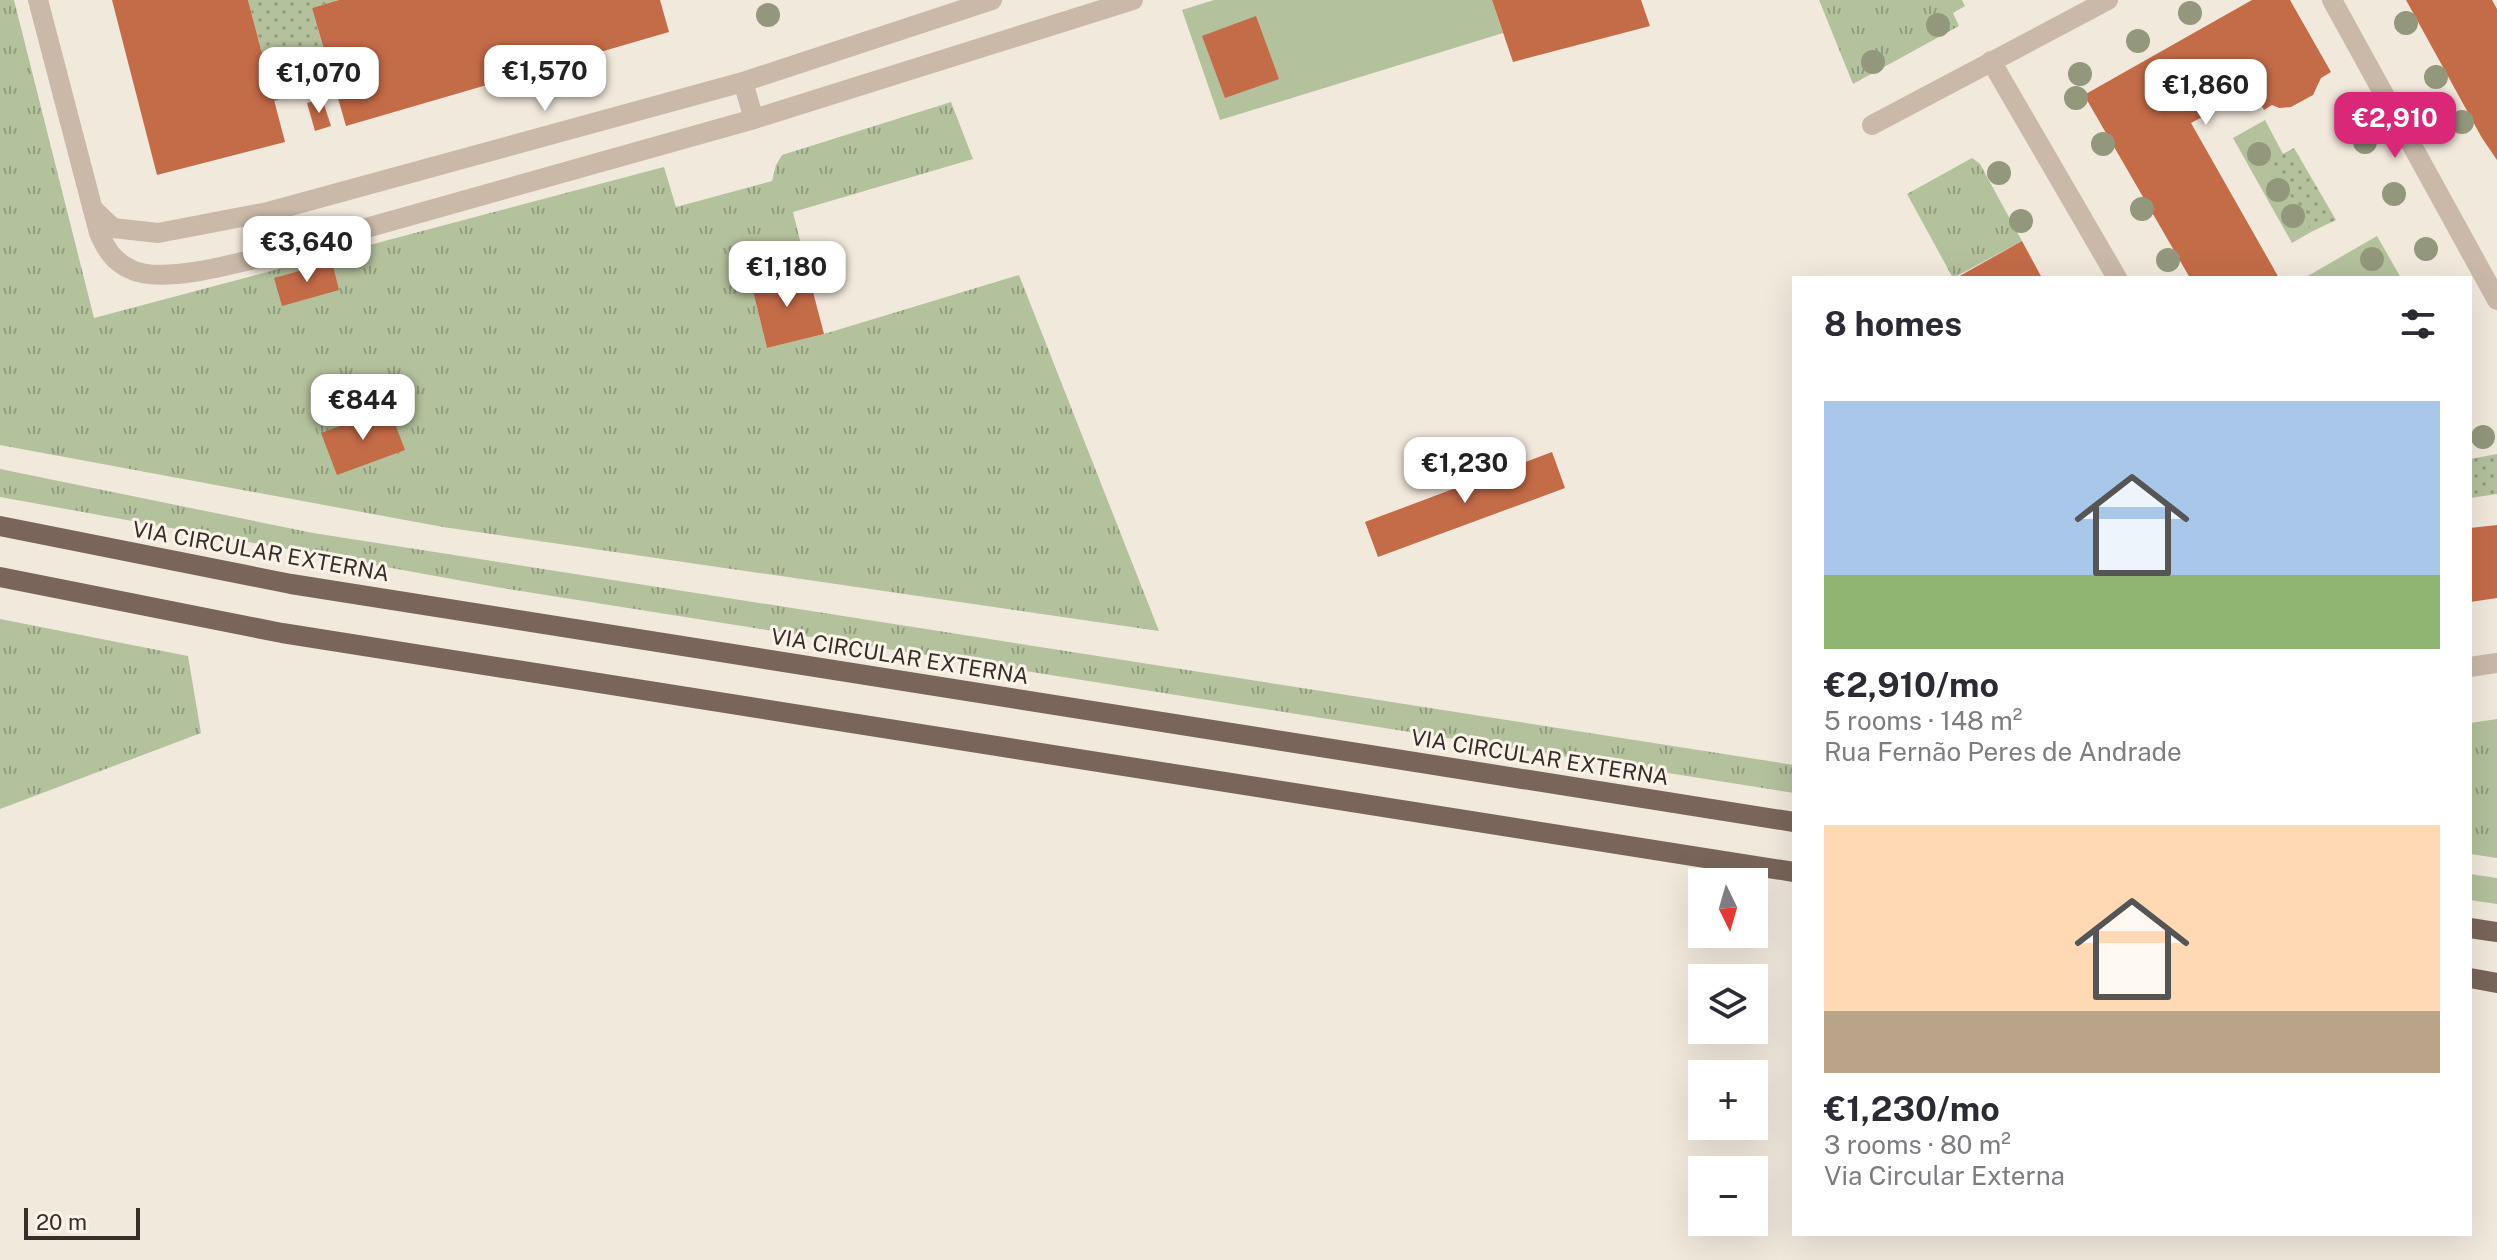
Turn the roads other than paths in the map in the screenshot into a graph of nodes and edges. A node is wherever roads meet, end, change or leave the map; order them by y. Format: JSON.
{"nodes":[{"id":1,"x":38,"y":0,"type":"edge"},
{"id":2,"x":992,"y":0,"type":"edge"},
{"id":3,"x":1133,"y":0,"type":"edge"},
{"id":4,"x":2108,"y":0,"type":"edge"},
{"id":5,"x":2332,"y":0,"type":"edge"},
{"id":6,"x":1991,"y":61,"type":"junction"},
{"id":7,"x":743,"y":82,"type":"junction"},
{"id":8,"x":754,"y":119,"type":"junction"},
{"id":9,"x":1872,"y":125,"type":"dead end"},
{"id":10,"x":90,"y":205,"type":"junction"},
{"id":11,"x":2116,"y":276,"type":"edge"},
{"id":12,"x":2497,"y":300,"type":"edge"},
{"id":13,"x":0,"y":526,"type":"edge"},
{"id":14,"x":0,"y":577,"type":"edge"},
{"id":15,"x":2497,"y":663,"type":"edge"},
{"id":16,"x":2472,"y":667,"type":"edge"},
{"id":17,"x":1792,"y":822,"type":"edge"},
{"id":18,"x":1792,"y":872,"type":"edge"},
{"id":19,"x":2472,"y":928,"type":"edge"},
{"id":20,"x":2497,"y":932,"type":"edge"},
{"id":21,"x":2472,"y":978,"type":"edge"},
{"id":22,"x":2497,"y":983,"type":"edge"}],
"edges":[{"from":1,"to":10,"type":"street"},
{"from":2,"to":7,"type":"street"},
{"from":3,"to":8,"type":"street"},
{"from":4,"to":6,"type":"street"},
{"from":5,"to":12,"type":"street"},
{"from":6,"to":9,"type":"street"},
{"from":6,"to":11,"type":"street"},
{"from":7,"to":8,"type":"street"},
{"from":7,"to":10,"type":"street"},
{"from":8,"to":10,"type":"street"},
{"from":13,"to":17,"type":"main road","name":"VIA CIRCULAR EXTERNA"},
{"from":14,"to":18,"type":"main road"},
{"from":15,"to":16,"type":"street"},
{"from":19,"to":20,"type":"main road"},
{"from":21,"to":22,"type":"main road"}]}
